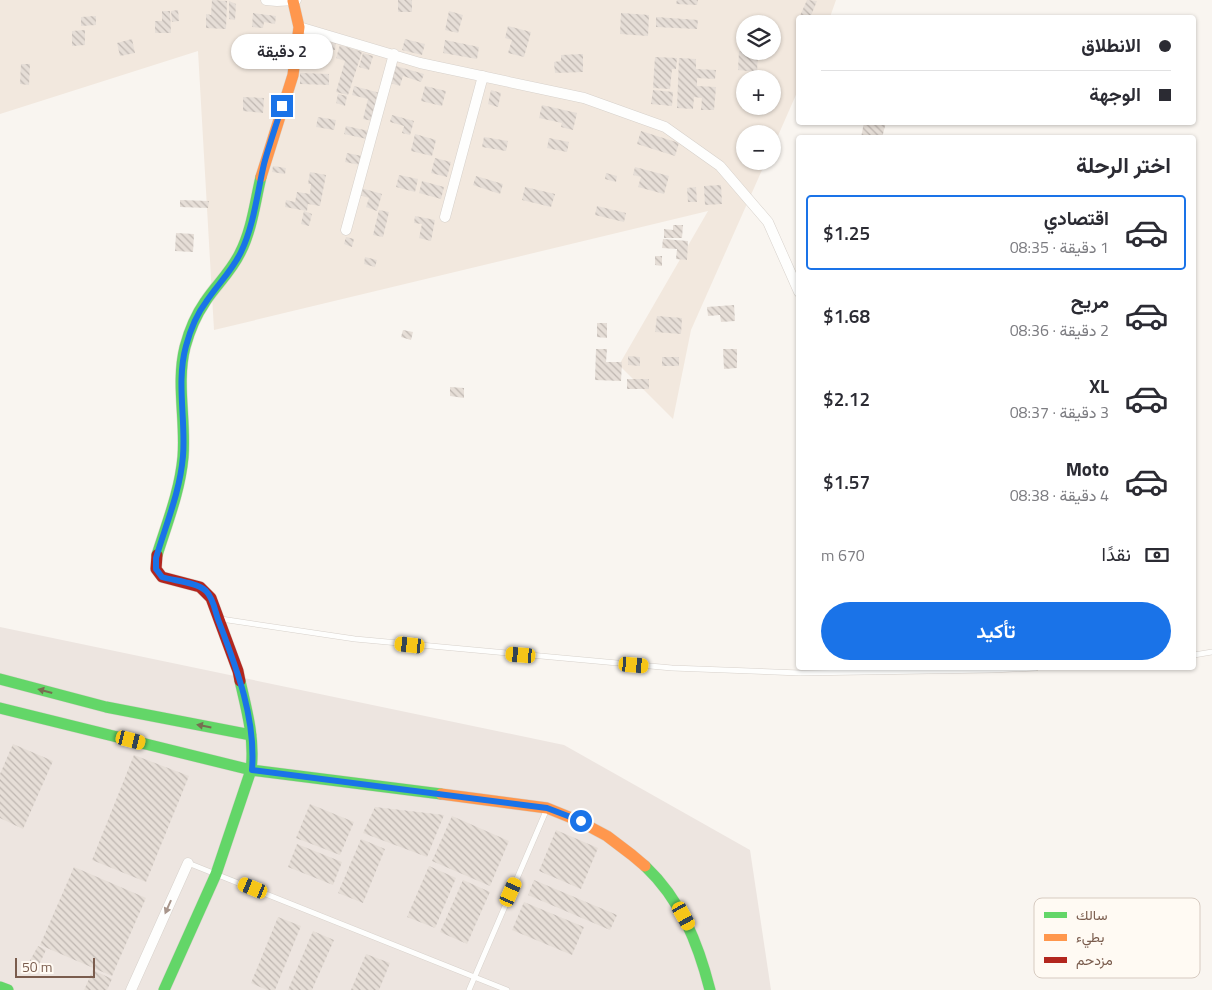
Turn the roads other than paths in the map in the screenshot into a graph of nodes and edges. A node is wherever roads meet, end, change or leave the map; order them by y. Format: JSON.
{"nodes":[{"id":1,"x":266,"y":0,"type":"edge"},
{"id":2,"x":294,"y":0,"type":"edge"},
{"id":3,"x":299,"y":27,"type":"junction"},
{"id":4,"x":394,"y":54,"type":"junction"},
{"id":5,"x":483,"y":76,"type":"junction"},
{"id":6,"x":445,"y":218,"type":"dead end"},
{"id":7,"x":346,"y":230,"type":"dead end"},
{"id":8,"x":796,"y":285,"type":"edge"},
{"id":9,"x":218,"y":619,"type":"junction"},
{"id":10,"x":1212,"y":652,"type":"edge"},
{"id":11,"x":1196,"y":655,"type":"edge"},
{"id":12,"x":972,"y":670,"type":"edge"},
{"id":13,"x":0,"y":679,"type":"edge"},
{"id":14,"x":0,"y":708,"type":"edge"},
{"id":15,"x":252,"y":736,"type":"junction"},
{"id":16,"x":252,"y":770,"type":"junction"},
{"id":17,"x":547,"y":808,"type":"junction"},
{"id":18,"x":188,"y":863,"type":"joint"},
{"id":19,"x":216,"y":874,"type":"junction"},
{"id":20,"x":474,"y":977,"type":"junction"},
{"id":21,"x":0,"y":987,"type":"edge"},
{"id":22,"x":8,"y":990,"type":"edge"},
{"id":23,"x":131,"y":990,"type":"edge"},
{"id":24,"x":164,"y":990,"type":"edge"},
{"id":25,"x":469,"y":990,"type":"edge"},
{"id":26,"x":507,"y":990,"type":"edge"},
{"id":27,"x":710,"y":990,"type":"edge"}],
"edges":[{"from":1,"to":2,"type":"street"},
{"from":2,"to":3,"type":"street"},
{"from":3,"to":4,"type":"street"},
{"from":3,"to":9,"type":"street"},
{"from":4,"to":5,"type":"street"},
{"from":4,"to":7,"type":"street"},
{"from":5,"to":6,"type":"street"},
{"from":5,"to":8,"type":"street"},
{"from":9,"to":12,"type":"lane"},
{"from":9,"to":15,"type":"street"},
{"from":10,"to":11,"type":"lane"},
{"from":15,"to":13,"type":"street","one_way":true},
{"from":14,"to":16,"type":"street"},
{"from":15,"to":16,"type":"street"},
{"from":16,"to":17,"type":"street"},
{"from":16,"to":19,"type":"street"},
{"from":17,"to":20,"type":"lane"},
{"from":17,"to":27,"type":"street"},
{"from":18,"to":19,"type":"lane"},
{"from":18,"to":23,"type":"street","one_way":true},
{"from":19,"to":20,"type":"lane"},
{"from":19,"to":24,"type":"street"},
{"from":20,"to":25,"type":"lane"},
{"from":20,"to":26,"type":"lane"},
{"from":21,"to":22,"type":"street"}]}
